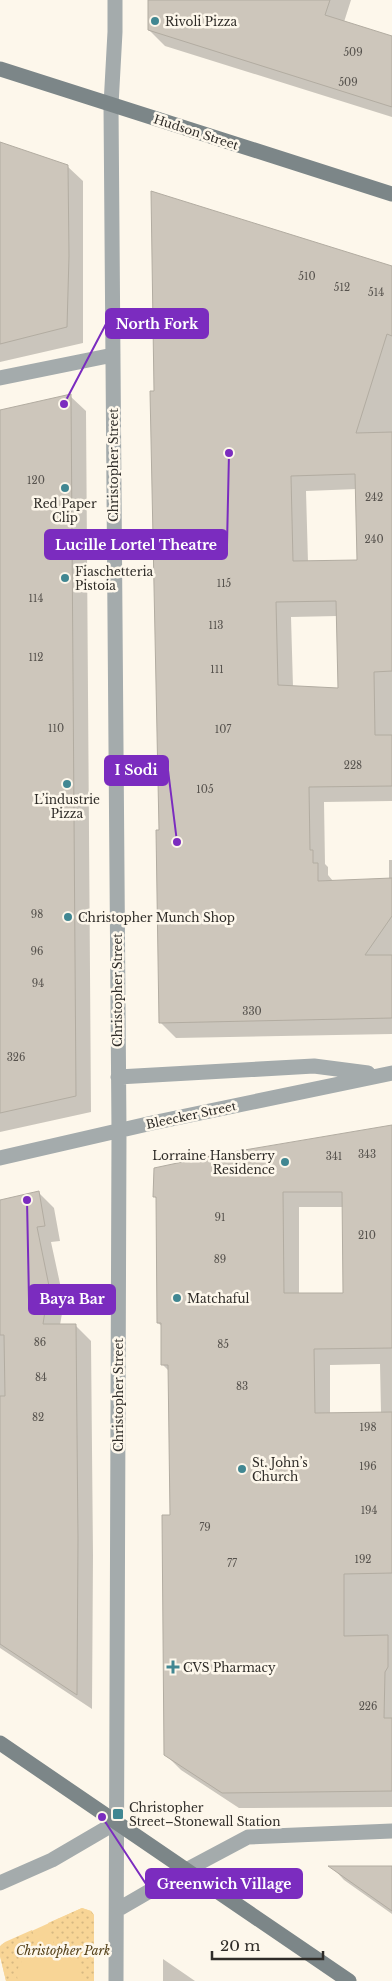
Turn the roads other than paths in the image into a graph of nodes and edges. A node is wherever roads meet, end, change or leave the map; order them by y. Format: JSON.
{"nodes":[{"id":1,"x":115,"y":0,"type":"edge"},
{"id":2,"x":0,"y":69,"type":"edge"},
{"id":3,"x":111,"y":104,"type":"junction"},
{"id":4,"x":392,"y":194,"type":"edge"},
{"id":5,"x":113,"y":355,"type":"junction"},
{"id":6,"x":0,"y":378,"type":"edge"},
{"id":7,"x":387,"y":1074,"type":"edge"},
{"id":8,"x":118,"y":1077,"type":"junction"},
{"id":9,"x":118,"y":1131,"type":"junction"},
{"id":10,"x":0,"y":1158,"type":"edge"},
{"id":11,"x":0,"y":1743,"type":"edge"},
{"id":12,"x":117,"y":1822,"type":"junction"},
{"id":13,"x":392,"y":1831,"type":"edge"},
{"id":14,"x":186,"y":1870,"type":"junction"},
{"id":15,"x":0,"y":1883,"type":"edge"},
{"id":16,"x":117,"y":1910,"type":"junction"},
{"id":17,"x":116,"y":1981,"type":"edge"},
{"id":18,"x":349,"y":1981,"type":"edge"}],
"edges":[{"from":1,"to":3,"type":"street","name":"Christopher Street"},
{"from":2,"to":3,"type":"main road","name":"Hudson Street"},
{"from":3,"to":4,"type":"main road","name":"Hudson Street"},
{"from":3,"to":5,"type":"street","name":"Christopher Street"},
{"from":5,"to":6,"type":"street"},
{"from":5,"to":8,"type":"street","name":"Christopher Street"},
{"from":7,"to":8,"type":"street","name":"Bleecker Street"},
{"from":7,"to":9,"type":"street","name":"Bleecker Street"},
{"from":8,"to":9,"type":"street","name":"Christopher Street"},
{"from":9,"to":10,"type":"street","name":"Bleecker Street"},
{"from":9,"to":12,"type":"street","name":"Christopher Street"},
{"from":11,"to":12,"type":"main road"},
{"from":12,"to":14,"type":"main road"},
{"from":12,"to":15,"type":"street"},
{"from":12,"to":16,"type":"street","name":"Christopher Street"},
{"from":13,"to":14,"type":"street"},
{"from":14,"to":16,"type":"street"},
{"from":14,"to":18,"type":"main road"},
{"from":16,"to":17,"type":"street","name":"Christopher Street"}]}
